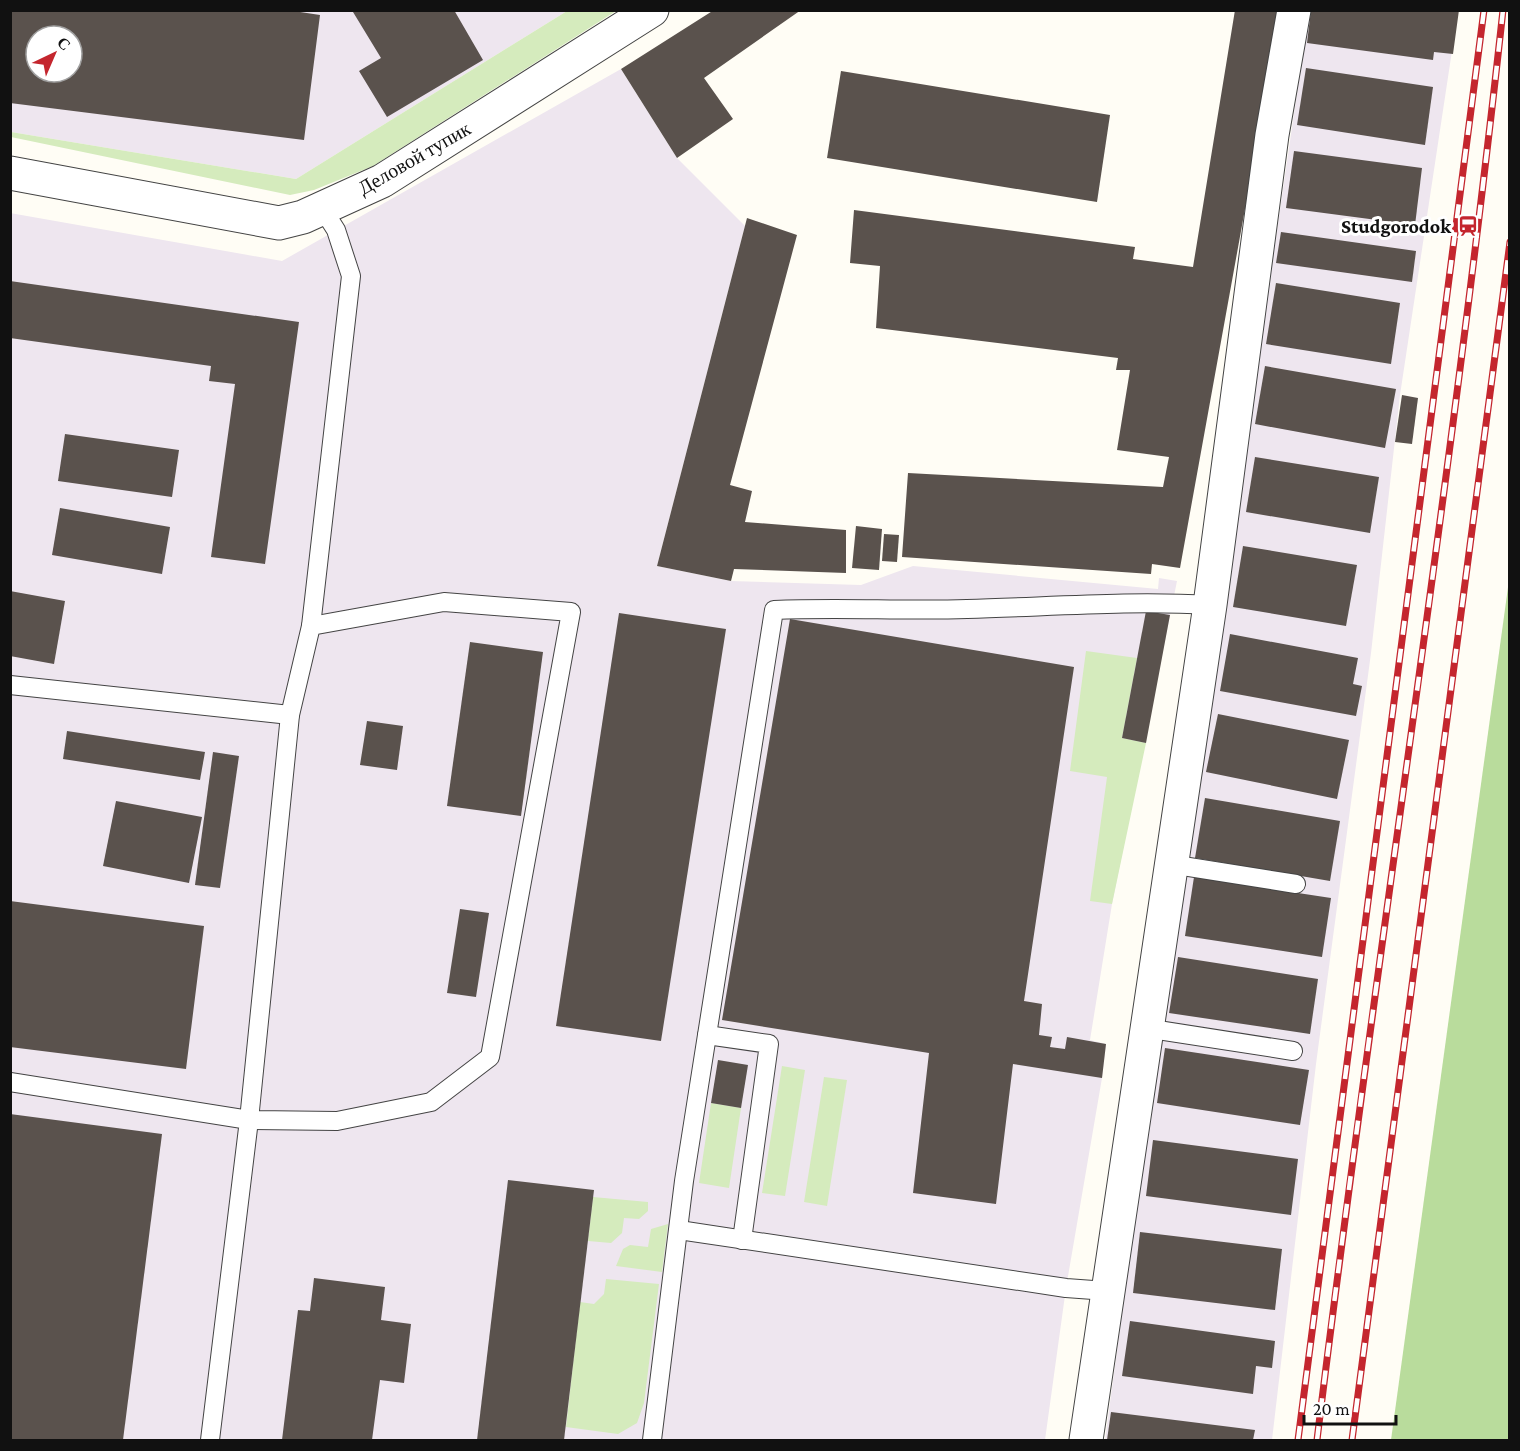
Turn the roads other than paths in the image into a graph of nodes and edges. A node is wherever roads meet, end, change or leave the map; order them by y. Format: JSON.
{"nodes":[{"id":1,"x":652,"y":10,"type":"edge"},
{"id":2,"x":1294,"y":10,"type":"edge"},
{"id":3,"x":10,"y":173,"type":"edge"},
{"id":4,"x":322,"y":208,"type":"junction"},
{"id":5,"x":1210,"y":605,"type":"junction"},
{"id":6,"x":311,"y":626,"type":"junction"},
{"id":7,"x":10,"y":685,"type":"edge"},
{"id":8,"x":290,"y":715,"type":"junction"},
{"id":9,"x":1170,"y":864,"type":"junction"},
{"id":10,"x":1296,"y":884,"type":"dead end"},
{"id":11,"x":1145,"y":1028,"type":"junction"},
{"id":12,"x":707,"y":1035,"type":"junction"},
{"id":13,"x":1293,"y":1050,"type":"dead end"},
{"id":14,"x":10,"y":1082,"type":"edge"},
{"id":15,"x":249,"y":1120,"type":"junction"},
{"id":16,"x":679,"y":1230,"type":"junction"},
{"id":17,"x":742,"y":1240,"type":"junction"},
{"id":18,"x":1107,"y":1292,"type":"junction"},
{"id":19,"x":210,"y":1440,"type":"edge"},
{"id":20,"x":652,"y":1440,"type":"edge"},
{"id":21,"x":1086,"y":1440,"type":"edge"}],
"edges":[{"from":1,"to":4,"type":"street","name":"Деловой тупик"},
{"from":2,"to":5,"type":"street"},
{"from":3,"to":4,"type":"street","name":"Деловой тупик"},
{"from":4,"to":6,"type":"lane"},
{"from":5,"to":9,"type":"street"},
{"from":5,"to":12,"type":"lane"},
{"from":6,"to":8,"type":"lane"},
{"from":6,"to":15,"type":"lane"},
{"from":7,"to":8,"type":"lane"},
{"from":8,"to":15,"type":"lane"},
{"from":9,"to":10,"type":"lane"},
{"from":9,"to":11,"type":"street"},
{"from":11,"to":13,"type":"lane"},
{"from":11,"to":18,"type":"street"},
{"from":12,"to":16,"type":"lane"},
{"from":12,"to":17,"type":"lane"},
{"from":14,"to":15,"type":"lane"},
{"from":15,"to":19,"type":"lane"},
{"from":16,"to":17,"type":"lane"},
{"from":16,"to":20,"type":"lane"},
{"from":17,"to":18,"type":"lane"},
{"from":18,"to":21,"type":"street"}]}
